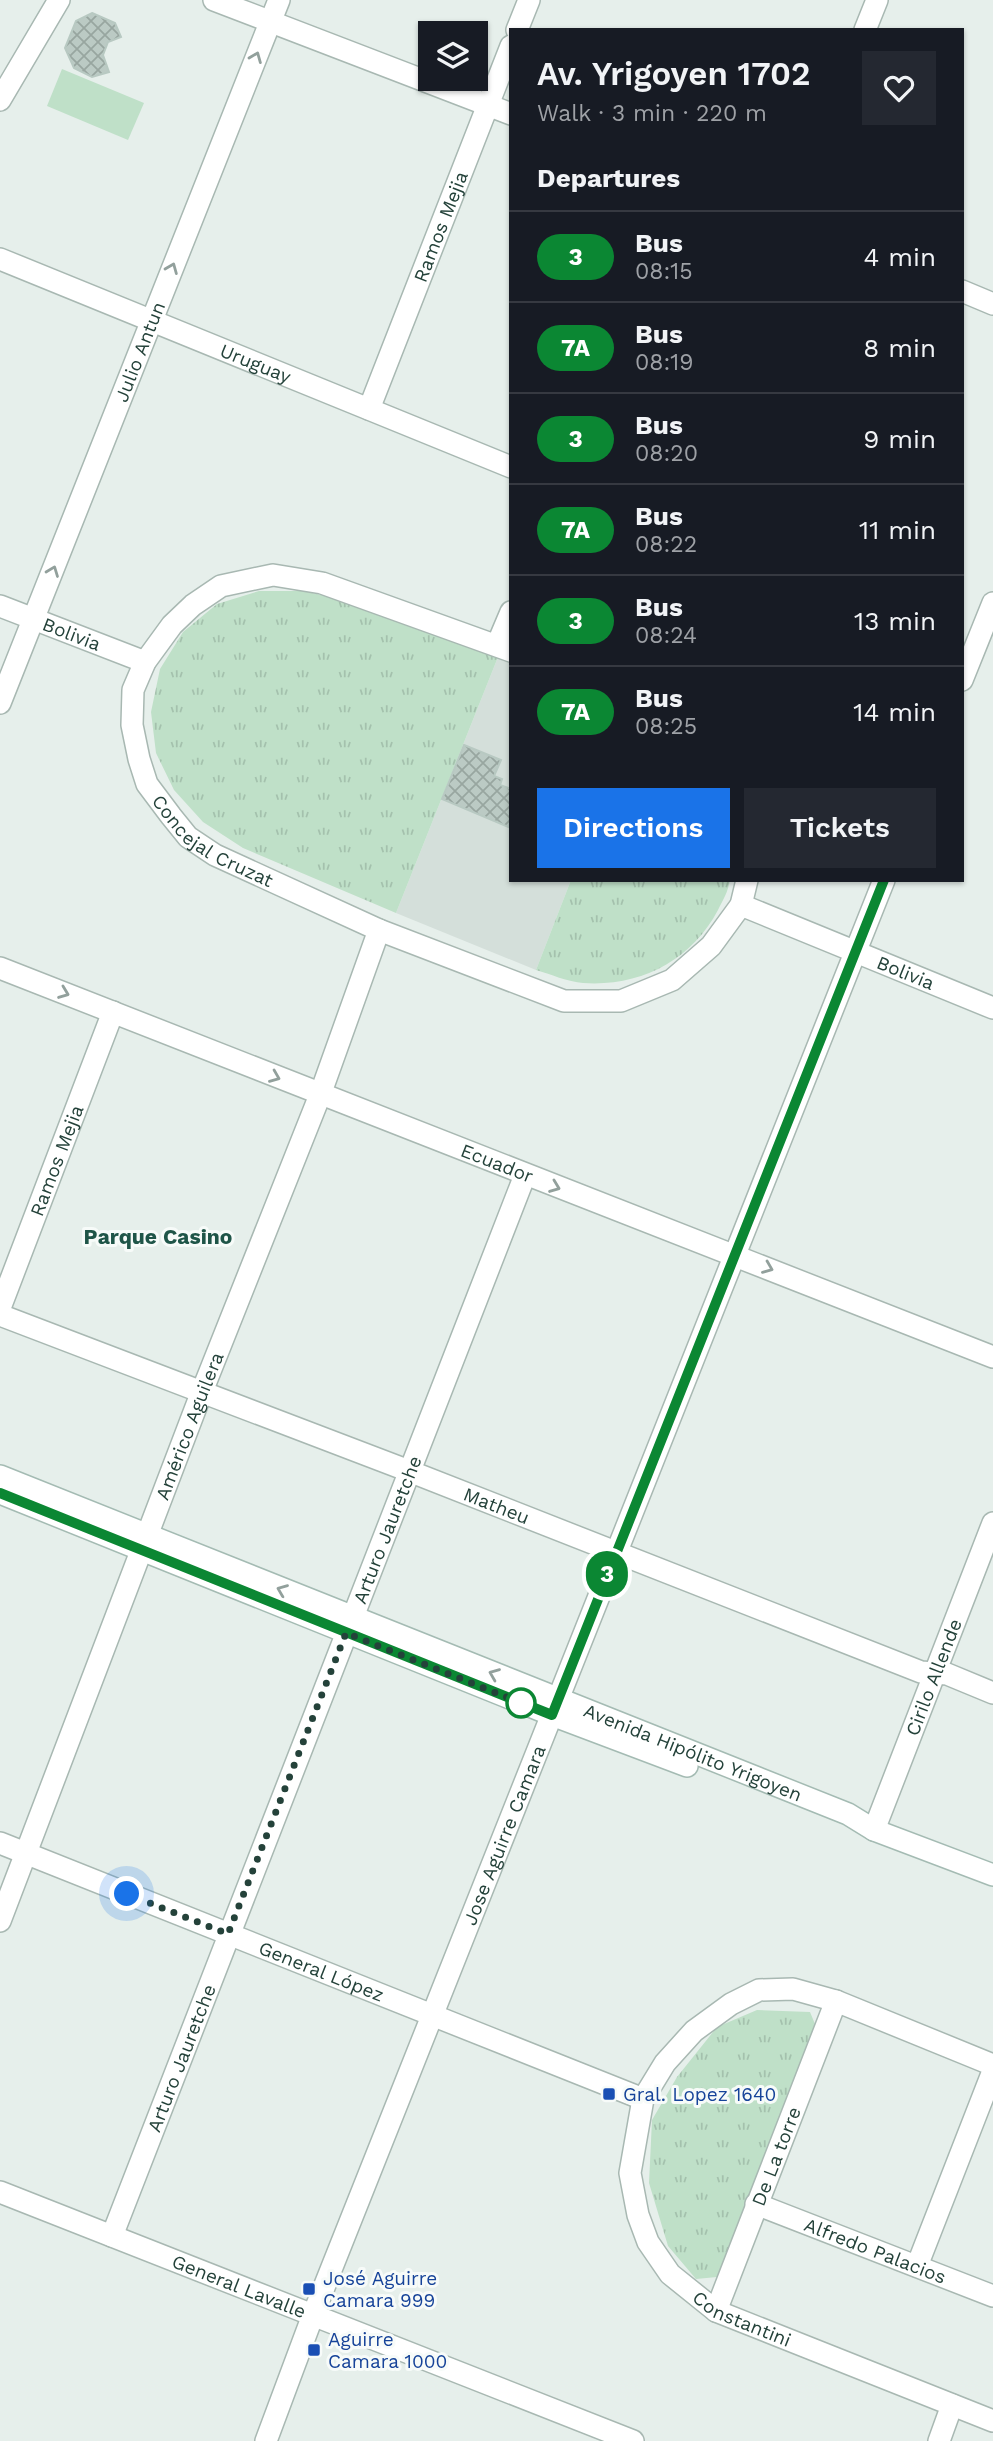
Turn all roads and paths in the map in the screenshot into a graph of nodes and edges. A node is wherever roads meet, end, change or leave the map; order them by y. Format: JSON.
{"nodes":[{"id":1,"x":59,"y":0,"type":"edge"},
{"id":2,"x":214,"y":0,"type":"edge"},
{"id":3,"x":279,"y":0,"type":"edge"},
{"id":4,"x":529,"y":0,"type":"edge"},
{"id":5,"x":877,"y":0,"type":"edge"},
{"id":6,"x":270,"y":20,"type":"junction"},
{"id":7,"x":518,"y":28,"type":"edge"},
{"id":8,"x":866,"y":28,"type":"edge"},
{"id":9,"x":509,"y":51,"type":"edge"},
{"id":10,"x":0,"y":100,"type":"edge"},
{"id":11,"x":488,"y":105,"type":"junction"},
{"id":12,"x":509,"y":113,"type":"edge"},
{"id":13,"x":0,"y":259,"type":"edge"},
{"id":14,"x":964,"y":292,"type":"edge"},
{"id":15,"x":993,"y":304,"type":"edge"},
{"id":16,"x":151,"y":319,"type":"junction"},
{"id":17,"x":369,"y":409,"type":"junction"},
{"id":18,"x":509,"y":466,"type":"edge"},
{"id":19,"x":993,"y":603,"type":"edge"},
{"id":20,"x":0,"y":606,"type":"edge"},
{"id":21,"x":34,"y":619,"type":"junction"},
{"id":22,"x":509,"y":622,"type":"edge"},
{"id":23,"x":504,"y":648,"type":"edge"},
{"id":24,"x":977,"y":649,"type":"edge"},
{"id":25,"x":145,"y":662,"type":"junction"},
{"id":26,"x":964,"y":676,"type":"edge"},
{"id":27,"x":0,"y":703,"type":"edge"},
{"id":28,"x":747,"y":882,"type":"edge"},
{"id":29,"x":883,"y":882,"type":"edge"},
{"id":30,"x":741,"y":905,"type":"junction"},
{"id":31,"x":379,"y":930,"type":"junction"},
{"id":32,"x":855,"y":953,"type":"junction"},
{"id":33,"x":0,"y":968,"type":"edge"},
{"id":34,"x":993,"y":1008,"type":"edge"},
{"id":35,"x":113,"y":1012,"type":"junction"},
{"id":36,"x":320,"y":1095,"type":"junction"},
{"id":37,"x":525,"y":1175,"type":"junction"},
{"id":38,"x":733,"y":1255,"type":"junction"},
{"id":39,"x":0,"y":1308,"type":"edge"},
{"id":40,"x":0,"y":1315,"type":"edge"},
{"id":41,"x":993,"y":1357,"type":"edge"},
{"id":42,"x":201,"y":1394,"type":"junction"},
{"id":43,"x":409,"y":1471,"type":"junction"},
{"id":44,"x":0,"y":1476,"type":"edge"},
{"id":45,"x":0,"y":1493,"type":"edge"},
{"id":46,"x":993,"y":1523,"type":"edge"},
{"id":47,"x":145,"y":1542,"type":"junction"},
{"id":48,"x":615,"y":1553,"type":"junction"},
{"id":49,"x":349,"y":1626,"type":"junction"},
{"id":50,"x":934,"y":1672,"type":"junction"},
{"id":51,"x":993,"y":1693,"type":"edge"},
{"id":52,"x":555,"y":1707,"type":"junction"},
{"id":53,"x":874,"y":1830,"type":"junction"},
{"id":54,"x":0,"y":1843,"type":"edge"},
{"id":55,"x":25,"y":1853,"type":"junction"},
{"id":56,"x":993,"y":1875,"type":"edge"},
{"id":57,"x":0,"y":1921,"type":"edge"},
{"id":58,"x":228,"y":1934,"type":"junction"},
{"id":59,"x":836,"y":2001,"type":"junction"},
{"id":60,"x":433,"y":2014,"type":"junction"},
{"id":61,"x":993,"y":2065,"type":"edge"},
{"id":62,"x":993,"y":2071,"type":"edge"},
{"id":63,"x":643,"y":2098,"type":"junction"},
{"id":64,"x":0,"y":2192,"type":"edge"},
{"id":65,"x":756,"y":2204,"type":"junction"},
{"id":66,"x":112,"y":2236,"type":"junction"},
{"id":67,"x":917,"y":2266,"type":"junction"},
{"id":68,"x":993,"y":2296,"type":"edge"},
{"id":69,"x":716,"y":2311,"type":"junction"},
{"id":70,"x":313,"y":2315,"type":"junction"},
{"id":71,"x":952,"y":2405,"type":"junction"},
{"id":72,"x":993,"y":2421,"type":"edge"},
{"id":73,"x":266,"y":2441,"type":"edge"},
{"id":74,"x":634,"y":2441,"type":"edge"},
{"id":75,"x":939,"y":2441,"type":"edge"}],
"edges":[{"from":1,"to":10,"type":"street"},
{"from":2,"to":6,"type":"street"},
{"from":3,"to":6,"type":"street","name":"Julio Antun"},
{"from":4,"to":7,"type":"street"},
{"from":5,"to":8,"type":"street"},
{"from":6,"to":11,"type":"street"},
{"from":16,"to":6,"type":"street","name":"Julio Antun","one_way":true},
{"from":9,"to":11,"type":"street","name":"Ramos Mejia"},
{"from":11,"to":12,"type":"street"},
{"from":11,"to":17,"type":"street","name":"Ramos Mejia"},
{"from":13,"to":16,"type":"street","name":"Uruguay"},
{"from":14,"to":15,"type":"street"},
{"from":16,"to":17,"type":"street","name":"Uruguay"},
{"from":21,"to":16,"type":"street","name":"Julio Antun","one_way":true},
{"from":17,"to":18,"type":"street","name":"Uruguay"},
{"from":19,"to":24,"type":"street"},
{"from":20,"to":21,"type":"street","name":"Bolivia"},
{"from":21,"to":25,"type":"street","name":"Bolivia"},
{"from":21,"to":27,"type":"street","name":"Julio Antun"},
{"from":22,"to":23,"type":"street"},
{"from":23,"to":25,"type":"street","name":"Concejal Cruzat"},
{"from":24,"to":26,"type":"street"},
{"from":25,"to":31,"type":"street","name":"Concejal Cruzat"},
{"from":28,"to":30,"type":"street","name":"Concejal Cruzat"},
{"from":29,"to":32,"type":"street","name":"Jose Aguirre Camara"},
{"from":30,"to":31,"type":"street","name":"Concejal Cruzat"},
{"from":30,"to":32,"type":"street","name":"Bolivia"},
{"from":31,"to":36,"type":"street","name":"Américo Aguilera"},
{"from":32,"to":34,"type":"street","name":"Bolivia"},
{"from":32,"to":38,"type":"street","name":"Jose Aguirre Camara"},
{"from":33,"to":35,"type":"street","name":"Ecuador","one_way":true},
{"from":35,"to":36,"type":"street","name":"Ecuador","one_way":true},
{"from":35,"to":39,"type":"street","name":"Ramos Mejia"},
{"from":36,"to":37,"type":"street","name":"Ecuador"},
{"from":36,"to":42,"type":"street","name":"Américo Aguilera"},
{"from":37,"to":38,"type":"street","name":"Ecuador","one_way":true},
{"from":37,"to":43,"type":"street","name":"Arturo Jauretche"},
{"from":38,"to":41,"type":"street","name":"Ecuador","one_way":true},
{"from":38,"to":48,"type":"street","name":"Jose Aguirre Camara"},
{"from":40,"to":42,"type":"street","name":"Matheu"},
{"from":42,"to":43,"type":"street","name":"Matheu"},
{"from":42,"to":47,"type":"street","name":"Américo Aguilera"},
{"from":43,"to":48,"type":"street","name":"Matheu"},
{"from":43,"to":49,"type":"street","name":"Arturo Jauretche"},
{"from":44,"to":47,"type":"street","name":"Avenida Hipólito Yrigoyen"},
{"from":45,"to":47,"type":"street","name":"Avenida Hipólito Yrigoyen"},
{"from":46,"to":50,"type":"street","name":"Cirilo Allende"},
{"from":47,"to":49,"type":"street","name":"Avenida Hipólito Yrigoyen"},
{"from":47,"to":55,"type":"street","name":"Américo Aguilera"},
{"from":48,"to":50,"type":"street","name":"Matheu"},
{"from":48,"to":52,"type":"street","name":"Jose Aguirre Camara"},
{"from":49,"to":52,"type":"street","name":"Avenida Hipólito Yrigoyen"},
{"from":49,"to":58,"type":"street","name":"Arturo Jauretche"},
{"from":50,"to":51,"type":"street","name":"Matheu"},
{"from":50,"to":53,"type":"street","name":"Cirilo Allende"},
{"from":52,"to":53,"type":"street","name":"Avenida Hipólito Yrigoyen"},
{"from":52,"to":60,"type":"street","name":"Jose Aguirre Camara"},
{"from":53,"to":56,"type":"street","name":"Avenida Hipólito Yrigoyen"},
{"from":54,"to":55,"type":"street","name":"General López"},
{"from":55,"to":57,"type":"street","name":"Américo Aguilera"},
{"from":55,"to":58,"type":"street","name":"General López"},
{"from":58,"to":60,"type":"street","name":"General López"},
{"from":58,"to":66,"type":"street","name":"Arturo Jauretche"},
{"from":59,"to":61,"type":"street"},
{"from":59,"to":63,"type":"street"},
{"from":59,"to":65,"type":"street","name":"De La torre"},
{"from":60,"to":63,"type":"street","name":"General López"},
{"from":60,"to":70,"type":"street","name":"Jose Aguirre Camara"},
{"from":62,"to":67,"type":"street"},
{"from":63,"to":69,"type":"street","name":"Constantini"},
{"from":64,"to":66,"type":"street","name":"General Lavalle"},
{"from":65,"to":67,"type":"street","name":"Alfredo Palacios"},
{"from":65,"to":69,"type":"street","name":"De La torre"},
{"from":66,"to":70,"type":"street","name":"General Lavalle"},
{"from":67,"to":68,"type":"street","name":"Alfredo Palacios"},
{"from":69,"to":71,"type":"street","name":"Constantini"},
{"from":70,"to":73,"type":"street","name":"Jose Aguirre Camara"},
{"from":70,"to":74,"type":"street","name":"General Lavalle"},
{"from":71,"to":72,"type":"street","name":"Constantini"},
{"from":71,"to":75,"type":"street"}]}
